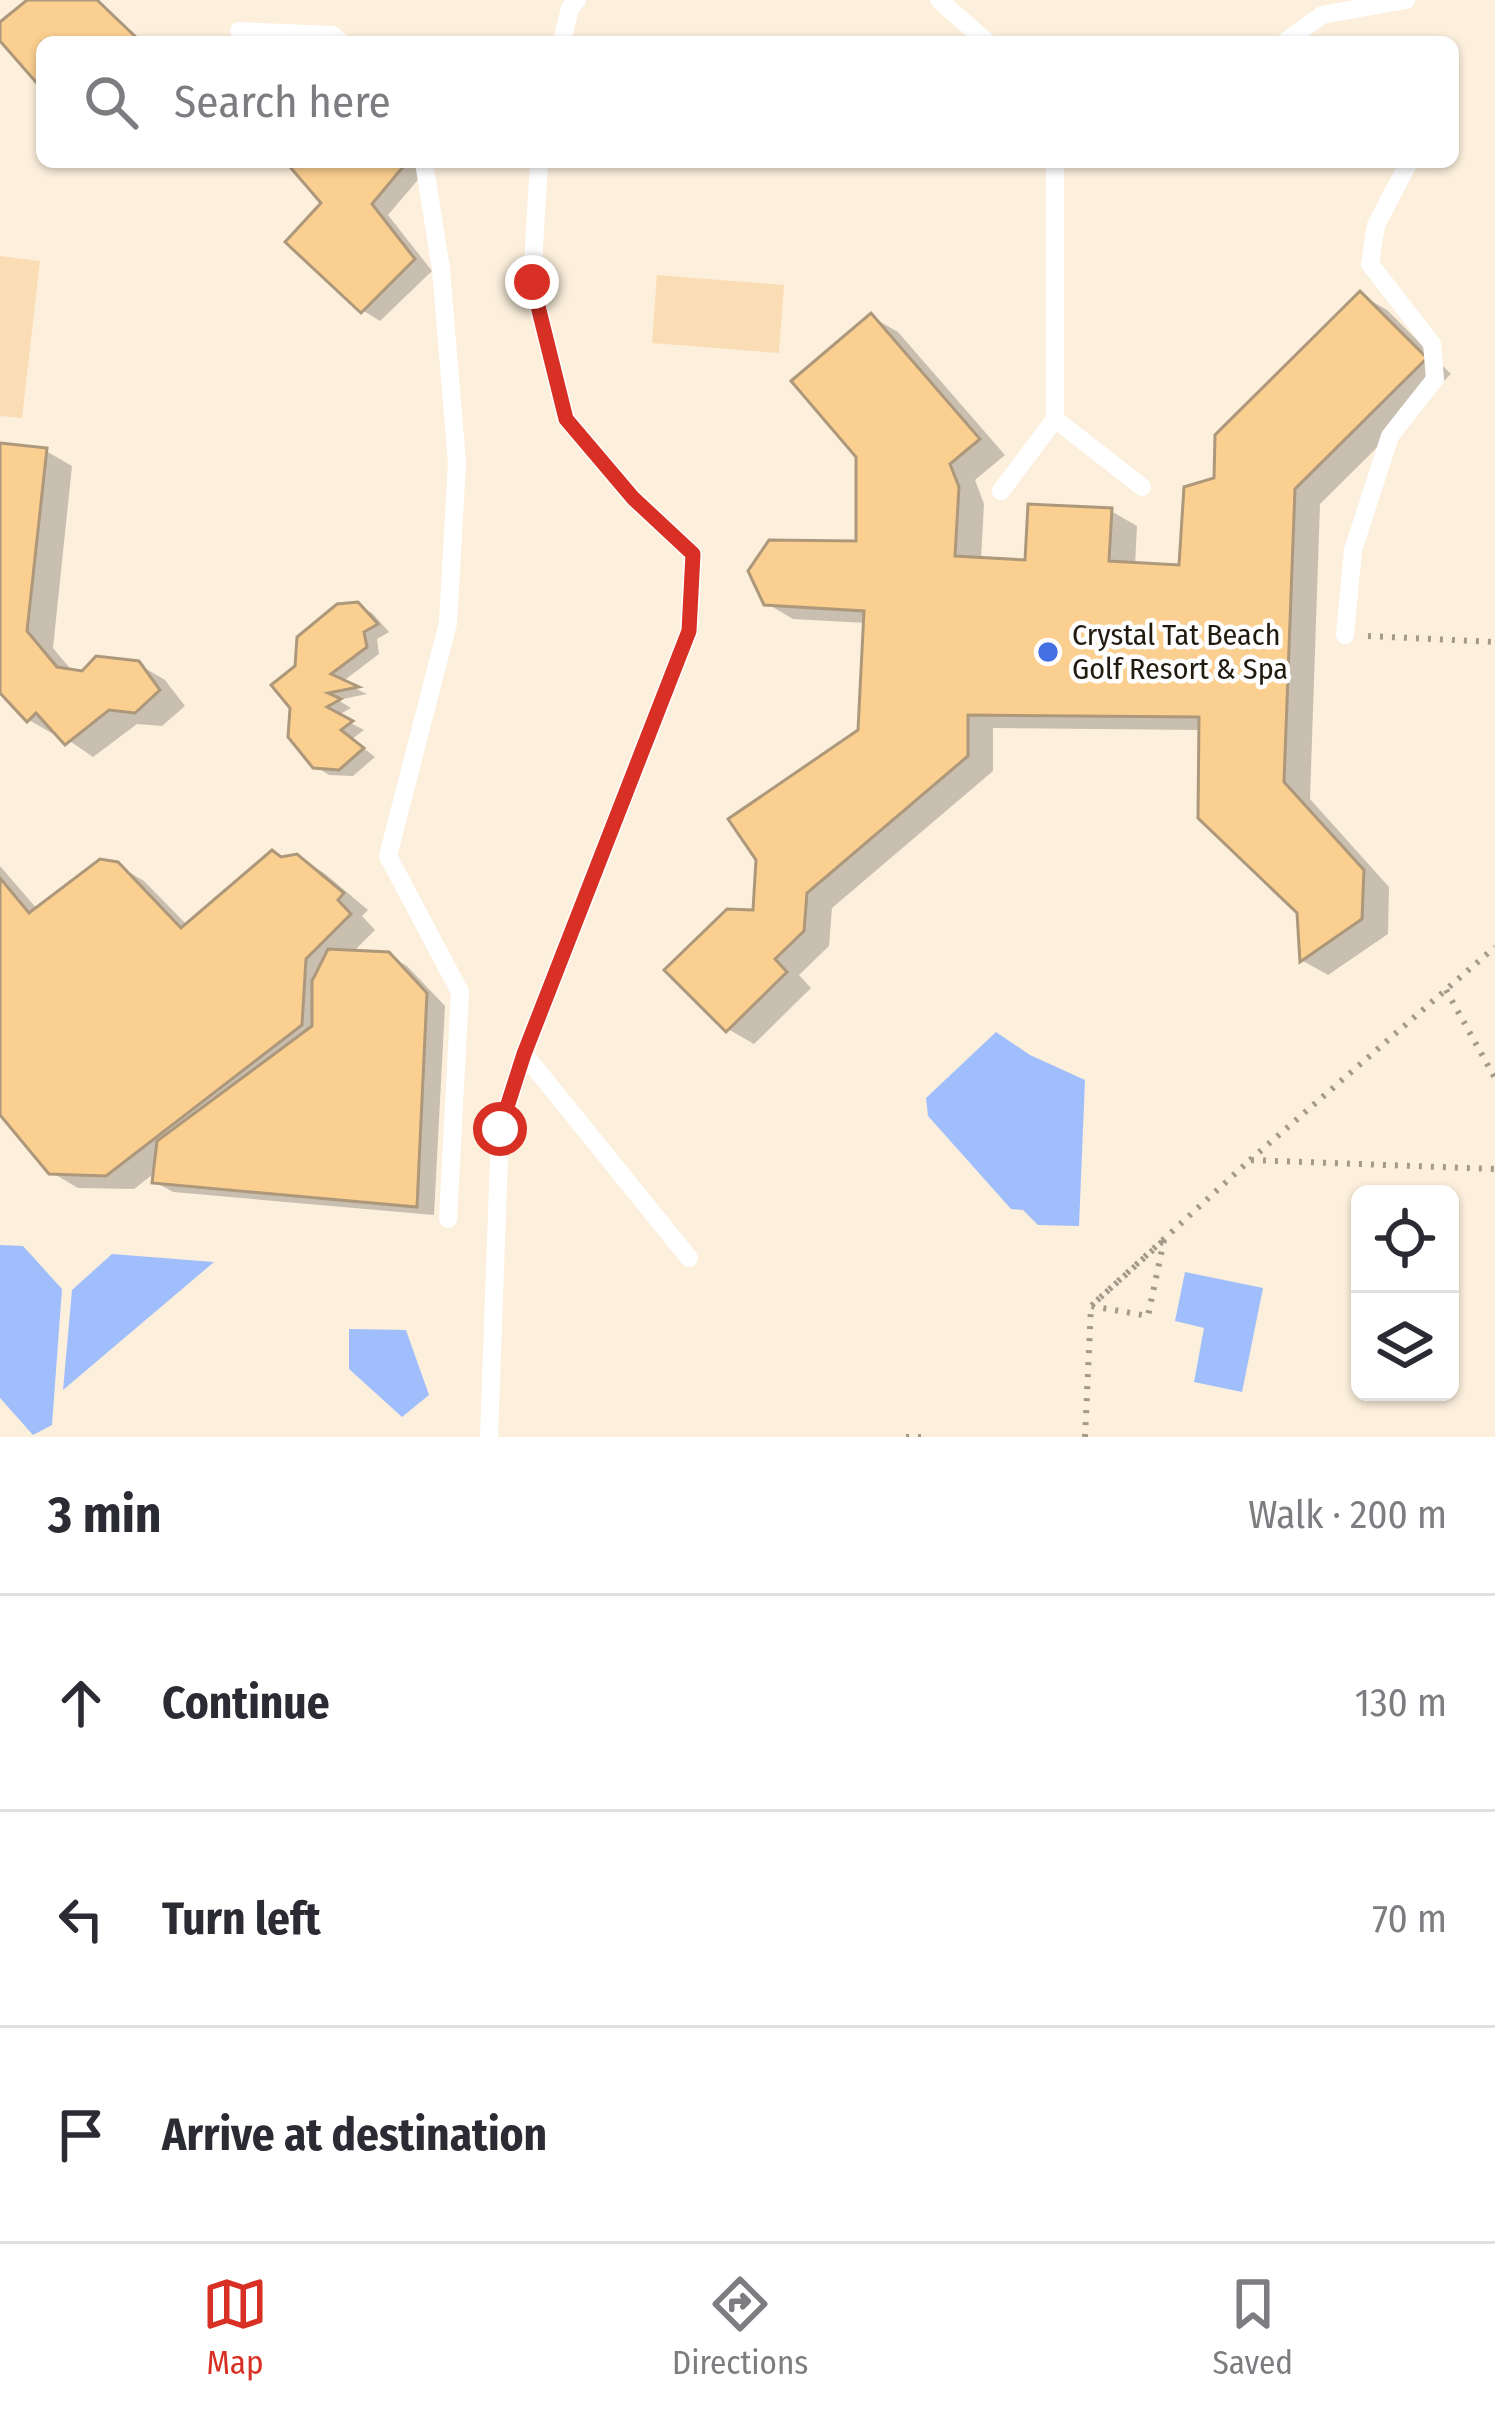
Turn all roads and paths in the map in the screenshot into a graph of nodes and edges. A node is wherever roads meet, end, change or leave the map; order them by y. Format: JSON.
{"nodes":[{"id":1,"x":578,"y":0,"type":"edge"},
{"id":2,"x":940,"y":0,"type":"edge"},
{"id":3,"x":1406,"y":0,"type":"edge"},
{"id":4,"x":239,"y":31,"type":"dead end"},
{"id":5,"x":333,"y":36,"type":"edge"},
{"id":6,"x":563,"y":36,"type":"edge"},
{"id":7,"x":980,"y":36,"type":"edge"},
{"id":8,"x":1293,"y":36,"type":"edge"},
{"id":9,"x":425,"y":168,"type":"edge"},
{"id":10,"x":538,"y":168,"type":"edge"},
{"id":11,"x":1055,"y":168,"type":"edge"},
{"id":12,"x":1406,"y":168,"type":"edge"},
{"id":13,"x":1055,"y":419,"type":"junction"},
{"id":14,"x":1142,"y":487,"type":"dead end"},
{"id":15,"x":1001,"y":491,"type":"dead end"},
{"id":16,"x":1346,"y":635,"type":"joint"},
{"id":17,"x":1495,"y":642,"type":"edge"},
{"id":18,"x":1495,"y":947,"type":"edge"},
{"id":19,"x":1445,"y":990,"type":"junction"},
{"id":20,"x":524,"y":1054,"type":"junction"},
{"id":21,"x":1495,"y":1078,"type":"edge"},
{"id":22,"x":1250,"y":1160,"type":"junction"},
{"id":23,"x":1495,"y":1169,"type":"edge"},
{"id":24,"x":448,"y":1219,"type":"dead end"},
{"id":25,"x":689,"y":1258,"type":"dead end"},
{"id":26,"x":1091,"y":1306,"type":"junction"},
{"id":27,"x":489,"y":1437,"type":"edge"},
{"id":28,"x":906,"y":1437,"type":"edge"},
{"id":29,"x":924,"y":1437,"type":"edge"},
{"id":30,"x":1085,"y":1437,"type":"edge"}],
"edges":[{"from":1,"to":6,"type":"lane"},
{"from":2,"to":7,"type":"lane"},
{"from":3,"to":8,"type":"lane"},
{"from":4,"to":5,"type":"lane"},
{"from":9,"to":24,"type":"lane"},
{"from":10,"to":20,"type":"lane"},
{"from":11,"to":13,"type":"lane"},
{"from":12,"to":16,"type":"lane"},
{"from":13,"to":14,"type":"lane"},
{"from":13,"to":15,"type":"lane"},
{"from":16,"to":17,"type":"path"},
{"from":18,"to":19,"type":"path"},
{"from":19,"to":21,"type":"path"},
{"from":19,"to":22,"type":"path"},
{"from":20,"to":25,"type":"lane"},
{"from":20,"to":27,"type":"lane"},
{"from":22,"to":23,"type":"path"},
{"from":22,"to":26,"type":"path"},
{"from":26,"to":26,"type":"path"},
{"from":26,"to":30,"type":"path"},
{"from":28,"to":29,"type":"path"}]}
